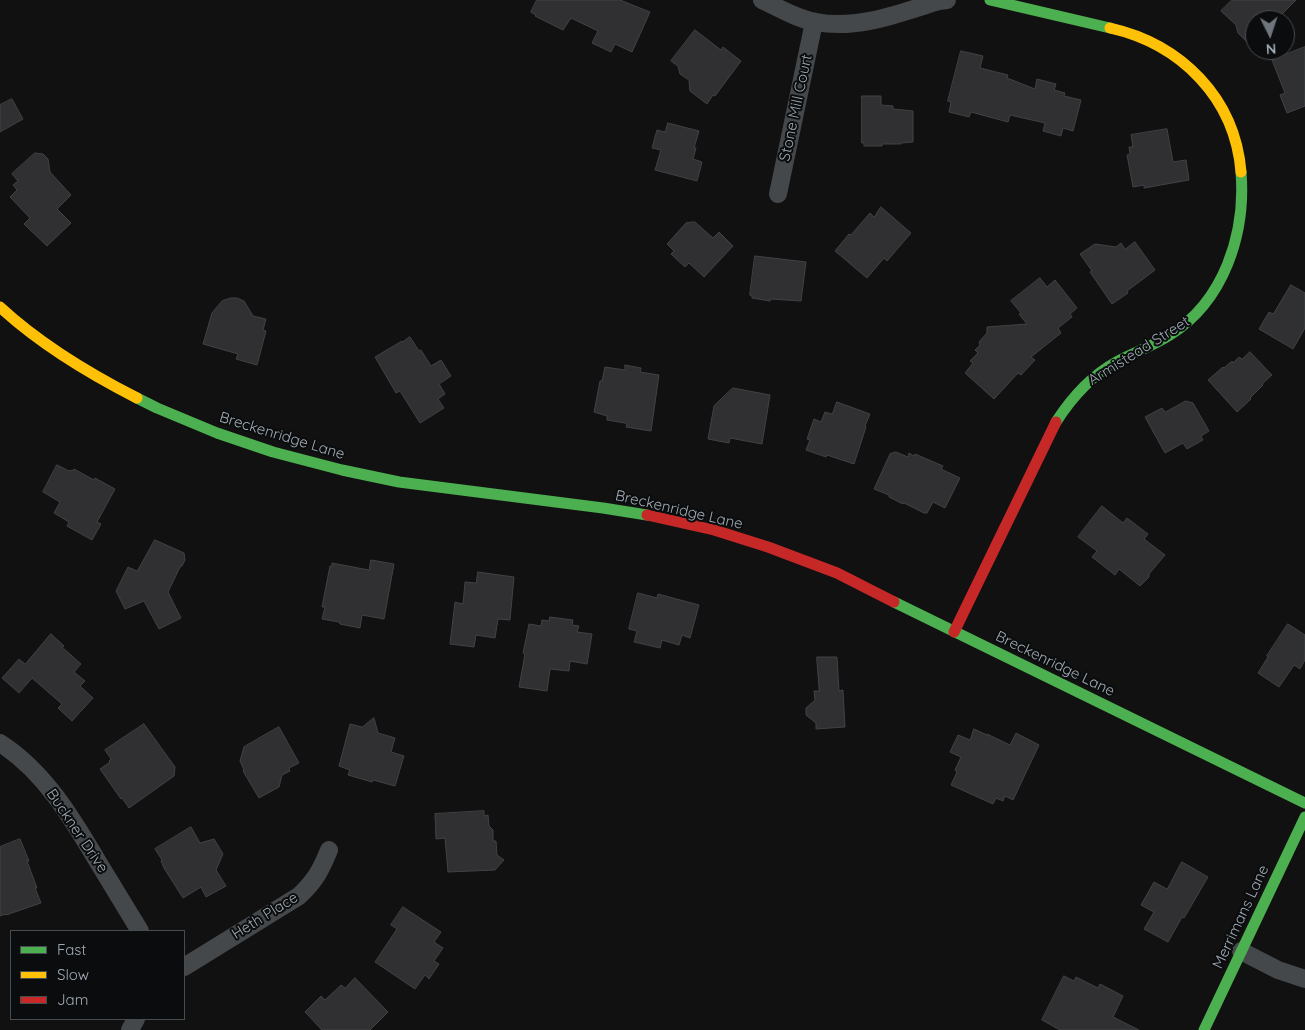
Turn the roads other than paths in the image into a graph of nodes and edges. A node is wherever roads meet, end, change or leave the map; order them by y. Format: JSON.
{"nodes":[{"id":1,"x":762,"y":0,"type":"edge"},
{"id":2,"x":947,"y":0,"type":"edge"},
{"id":3,"x":990,"y":0,"type":"edge"},
{"id":4,"x":814,"y":22,"type":"junction"},
{"id":5,"x":778,"y":194,"type":"dead end"},
{"id":6,"x":0,"y":307,"type":"edge"},
{"id":7,"x":954,"y":632,"type":"junction"},
{"id":8,"x":0,"y":743,"type":"edge"},
{"id":9,"x":1305,"y":803,"type":"edge"},
{"id":10,"x":1305,"y":817,"type":"edge"},
{"id":11,"x":329,"y":850,"type":"dead end"},
{"id":12,"x":139,"y":930,"type":"edge"},
{"id":13,"x":1241,"y":951,"type":"junction"},
{"id":14,"x":185,"y":966,"type":"edge"},
{"id":15,"x":1305,"y":979,"type":"edge"},
{"id":16,"x":1204,"y":1030,"type":"edge"}],
"edges":[{"from":1,"to":4,"type":"street"},
{"from":2,"to":4,"type":"street"},
{"from":3,"to":7,"type":"street","name":"Armistead Street"},
{"from":4,"to":5,"type":"street","name":"Stone Mill Court"},
{"from":6,"to":7,"type":"street","name":"Breckenridge Lane"},
{"from":7,"to":9,"type":"street","name":"Breckenridge Lane"},
{"from":8,"to":12,"type":"street","name":"Buckner Drive"},
{"from":10,"to":13,"type":"street","name":"Merrimans Lane"},
{"from":11,"to":14,"type":"street","name":"Heth Place"},
{"from":13,"to":15,"type":"street"},
{"from":13,"to":16,"type":"street","name":"Merrimans Lane"}]}
